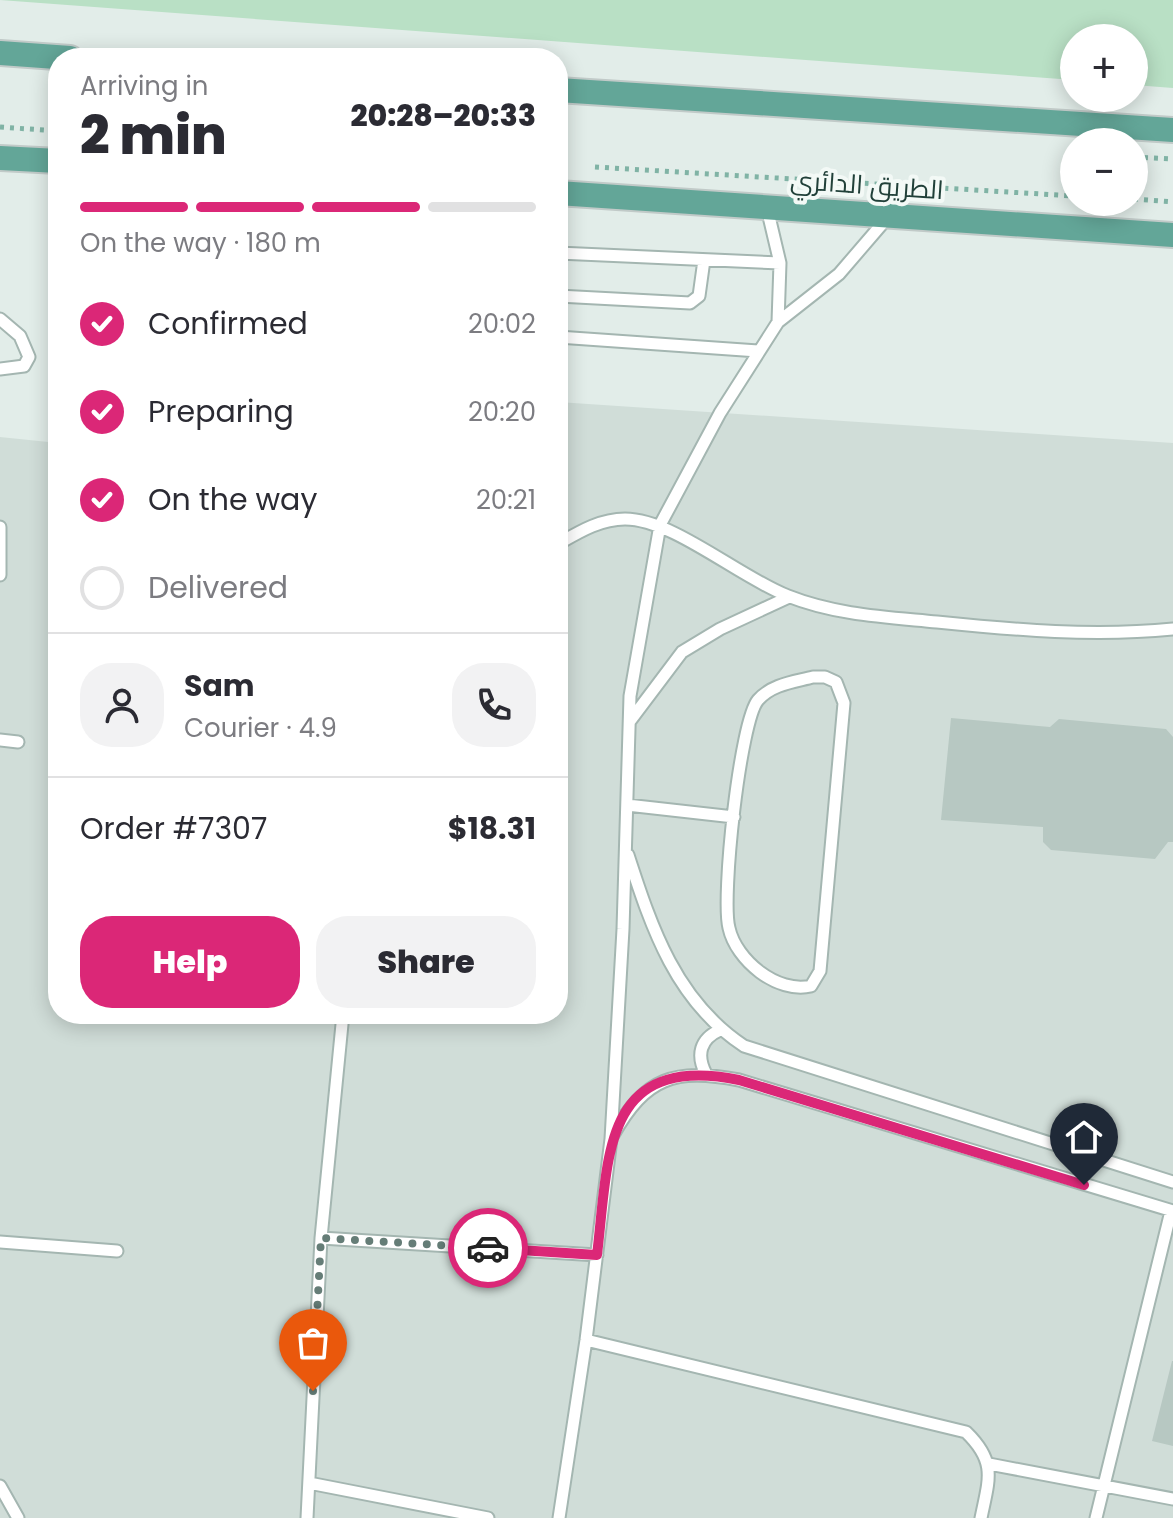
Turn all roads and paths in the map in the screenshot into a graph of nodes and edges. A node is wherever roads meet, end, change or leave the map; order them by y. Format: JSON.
{"nodes":[{"id":1,"x":0,"y":53,"type":"edge"},
{"id":2,"x":48,"y":56,"type":"edge"},
{"id":3,"x":568,"y":91,"type":"edge"},
{"id":4,"x":0,"y":127,"type":"edge"},
{"id":5,"x":48,"y":130,"type":"edge"},
{"id":6,"x":1173,"y":130,"type":"edge"},
{"id":7,"x":0,"y":158,"type":"edge"},
{"id":8,"x":1148,"y":158,"type":"edge"},
{"id":9,"x":1173,"y":159,"type":"edge"},
{"id":10,"x":48,"y":160,"type":"edge"},
{"id":11,"x":588,"y":167,"type":"dead end"},
{"id":12,"x":568,"y":194,"type":"edge"},
{"id":13,"x":1060,"y":195,"type":"edge"},
{"id":14,"x":1148,"y":200,"type":"edge"},
{"id":15,"x":1173,"y":202,"type":"edge"},
{"id":16,"x":767,"y":206,"type":"junction"},
{"id":17,"x":890,"y":215,"type":"junction"},
{"id":18,"x":1173,"y":235,"type":"edge"},
{"id":19,"x":568,"y":253,"type":"edge"},
{"id":20,"x":704,"y":260,"type":"junction"},
{"id":21,"x":780,"y":263,"type":"junction"},
{"id":22,"x":568,"y":297,"type":"edge"},
{"id":23,"x":0,"y":319,"type":"edge"},
{"id":24,"x":778,"y":322,"type":"junction"},
{"id":25,"x":568,"y":338,"type":"edge"},
{"id":26,"x":758,"y":351,"type":"junction"},
{"id":27,"x":0,"y":369,"type":"edge"},
{"id":28,"x":660,"y":525,"type":"junction"},
{"id":29,"x":0,"y":527,"type":"edge"},
{"id":30,"x":568,"y":538,"type":"edge"},
{"id":31,"x":0,"y":575,"type":"edge"},
{"id":32,"x":789,"y":597,"type":"junction"},
{"id":33,"x":1173,"y":629,"type":"edge"},
{"id":34,"x":629,"y":722,"type":"junction"},
{"id":35,"x":0,"y":740,"type":"edge"},
{"id":36,"x":18,"y":742,"type":"dead end"},
{"id":37,"x":627,"y":805,"type":"junction"},
{"id":38,"x":734,"y":817,"type":"junction"},
{"id":39,"x":625,"y":846,"type":"junction"},
{"id":40,"x":342,"y":1024,"type":"edge"},
{"id":41,"x":720,"y":1030,"type":"junction"},
{"id":42,"x":706,"y":1074,"type":"junction"},
{"id":43,"x":611,"y":1139,"type":"junction"},
{"id":44,"x":1173,"y":1182,"type":"edge"},
{"id":45,"x":1172,"y":1211,"type":"edge"},
{"id":46,"x":321,"y":1238,"type":"junction"},
{"id":47,"x":0,"y":1242,"type":"edge"},
{"id":48,"x":117,"y":1251,"type":"dead end"},
{"id":49,"x":597,"y":1255,"type":"junction"},
{"id":50,"x":586,"y":1340,"type":"junction"},
{"id":51,"x":989,"y":1464,"type":"junction"},
{"id":52,"x":309,"y":1483,"type":"junction"},
{"id":53,"x":0,"y":1486,"type":"edge"},
{"id":54,"x":1103,"y":1486,"type":"junction"},
{"id":55,"x":1173,"y":1499,"type":"edge"},
{"id":56,"x":18,"y":1518,"type":"edge"},
{"id":57,"x":307,"y":1518,"type":"edge"},
{"id":58,"x":488,"y":1518,"type":"edge"},
{"id":59,"x":559,"y":1518,"type":"edge"},
{"id":60,"x":981,"y":1518,"type":"edge"},
{"id":61,"x":1096,"y":1518,"type":"edge"}],
"edges":[{"from":1,"to":2,"type":"main road"},
{"from":3,"to":6,"type":"main road"},
{"from":4,"to":5,"type":"path"},
{"from":7,"to":10,"type":"main road"},
{"from":8,"to":9,"type":"path"},
{"from":11,"to":13,"type":"path"},
{"from":12,"to":16,"type":"main road","name":"الطريق الدائري"},
{"from":14,"to":15,"type":"path"},
{"from":16,"to":17,"type":"main road","name":"الطريق الدائري"},
{"from":16,"to":21,"type":"lane"},
{"from":17,"to":18,"type":"main road","name":"الطريق الدائري"},
{"from":17,"to":24,"type":"lane"},
{"from":19,"to":20,"type":"lane"},
{"from":20,"to":21,"type":"lane"},
{"from":20,"to":22,"type":"lane"},
{"from":21,"to":24,"type":"lane"},
{"from":23,"to":27,"type":"lane"},
{"from":24,"to":26,"type":"lane"},
{"from":25,"to":26,"type":"lane"},
{"from":26,"to":28,"type":"lane"},
{"from":28,"to":30,"type":"lane"},
{"from":28,"to":32,"type":"lane"},
{"from":28,"to":34,"type":"lane"},
{"from":29,"to":31,"type":"lane"},
{"from":32,"to":33,"type":"lane"},
{"from":32,"to":34,"type":"lane"},
{"from":34,"to":37,"type":"lane"},
{"from":35,"to":36,"type":"lane"},
{"from":37,"to":38,"type":"lane"},
{"from":37,"to":39,"type":"lane"},
{"from":38,"to":38,"type":"lane"},
{"from":39,"to":41,"type":"lane"},
{"from":39,"to":43,"type":"lane"},
{"from":40,"to":46,"type":"lane"},
{"from":41,"to":42,"type":"lane"},
{"from":41,"to":44,"type":"lane"},
{"from":42,"to":43,"type":"lane"},
{"from":42,"to":45,"type":"lane"},
{"from":43,"to":49,"type":"lane"},
{"from":45,"to":54,"type":"lane"},
{"from":46,"to":49,"type":"lane"},
{"from":46,"to":52,"type":"lane"},
{"from":47,"to":48,"type":"lane"},
{"from":49,"to":50,"type":"lane"},
{"from":50,"to":51,"type":"lane"},
{"from":50,"to":59,"type":"lane"},
{"from":51,"to":54,"type":"lane"},
{"from":51,"to":60,"type":"lane"},
{"from":52,"to":57,"type":"lane"},
{"from":52,"to":58,"type":"lane"},
{"from":53,"to":56,"type":"lane"},
{"from":54,"to":55,"type":"lane"},
{"from":54,"to":61,"type":"lane"}]}
